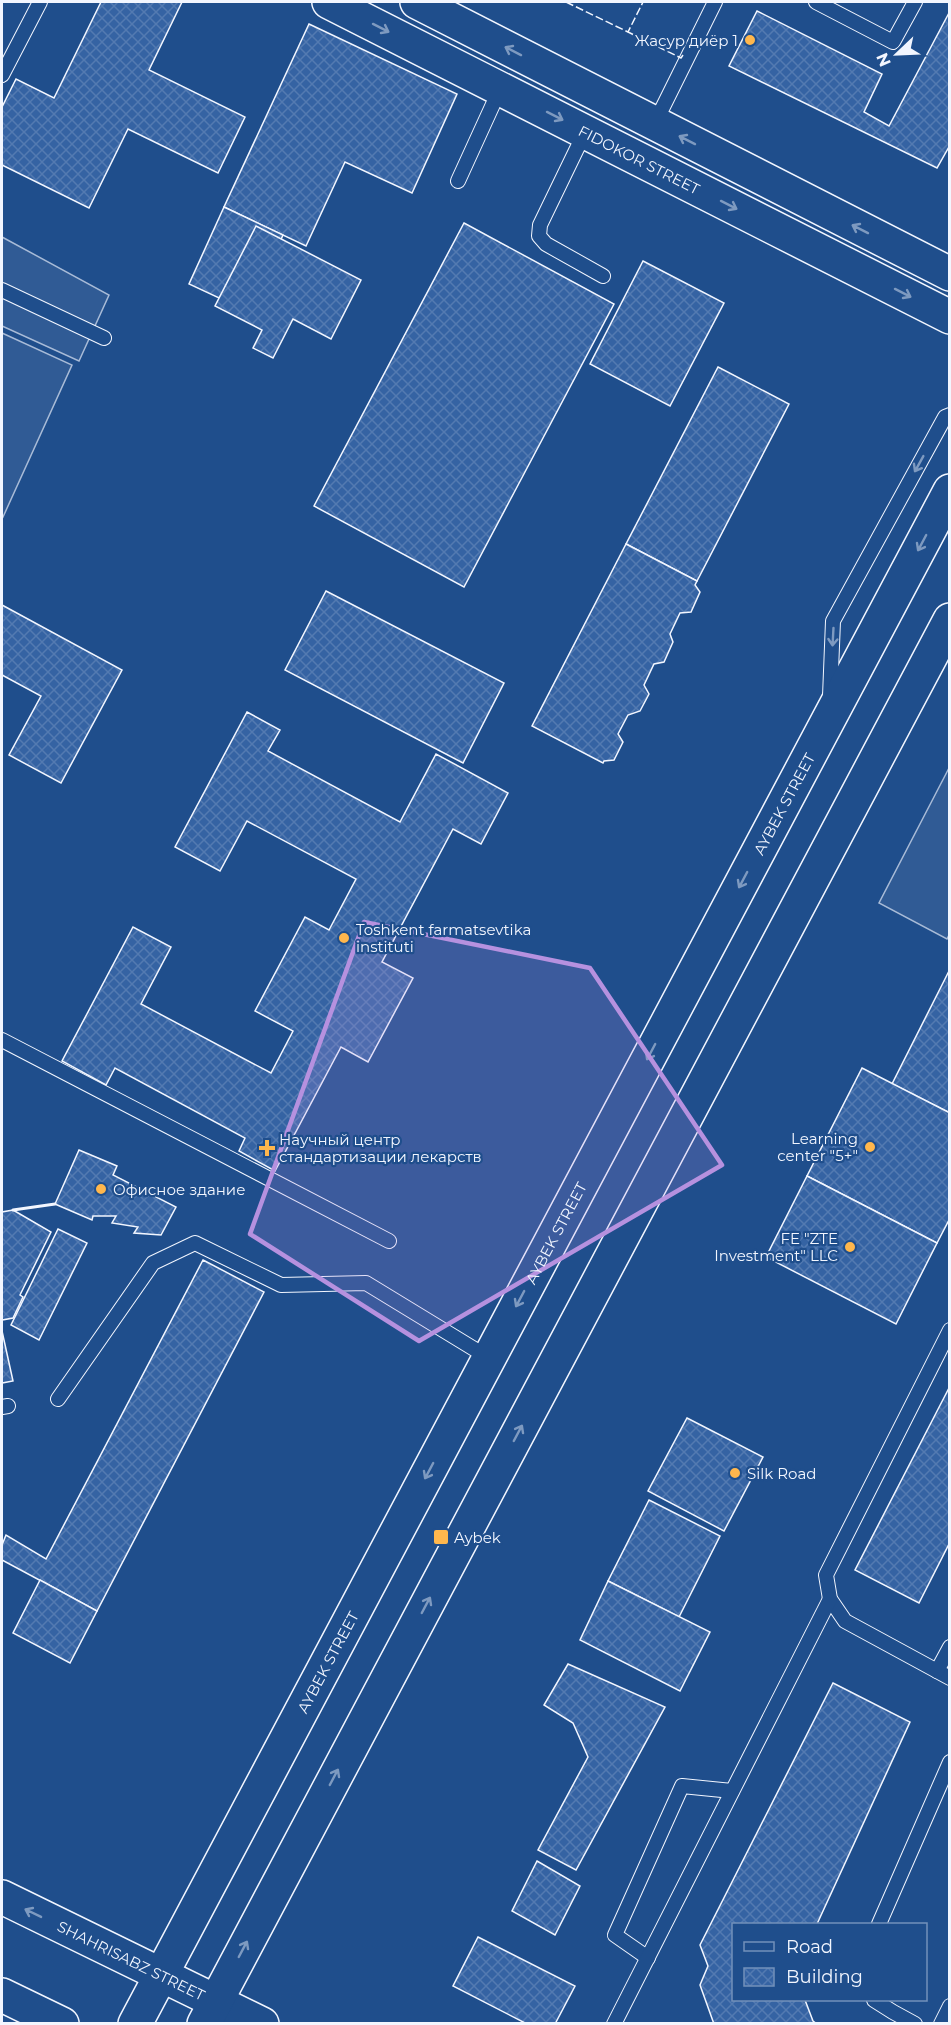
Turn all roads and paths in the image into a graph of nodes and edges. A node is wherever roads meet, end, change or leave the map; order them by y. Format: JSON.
{"nodes":[{"id":1,"x":40,"y":2,"type":"edge"},
{"id":2,"x":329,"y":2,"type":"edge"},
{"id":3,"x":417,"y":2,"type":"edge"},
{"id":4,"x":715,"y":2,"type":"edge"},
{"id":5,"x":816,"y":2,"type":"edge"},
{"id":6,"x":915,"y":2,"type":"edge"},
{"id":7,"x":2,"y":75,"type":"edge"},
{"id":8,"x":500,"y":88,"type":"junction"},
{"id":9,"x":655,"y":123,"type":"junction"},
{"id":10,"x":585,"y":132,"type":"junction"},
{"id":11,"x":458,"y":182,"type":"dead end"},
{"id":12,"x":950,"y":274,"type":"edge"},
{"id":13,"x":603,"y":276,"type":"dead end"},
{"id":14,"x":2,"y":290,"type":"edge"},
{"id":15,"x":950,"y":317,"type":"edge"},
{"id":16,"x":104,"y":339,"type":"dead end"},
{"id":17,"x":950,"y":415,"type":"edge"},
{"id":18,"x":950,"y":491,"type":"edge"},
{"id":19,"x":950,"y":620,"type":"edge"},
{"id":20,"x":829,"y":717,"type":"junction"},
{"id":21,"x":2,"y":1040,"type":"edge"},
{"id":22,"x":389,"y":1241,"type":"dead end"},
{"id":23,"x":950,"y":1330,"type":"edge"},
{"id":24,"x":489,"y":1358,"type":"junction"},
{"id":25,"x":58,"y":1399,"type":"dead end"},
{"id":26,"x":830,"y":1599,"type":"junction"},
{"id":27,"x":950,"y":1647,"type":"edge"},
{"id":28,"x":943,"y":1675,"type":"edge"},
{"id":29,"x":950,"y":1762,"type":"edge"},
{"id":30,"x":732,"y":1791,"type":"junction"},
{"id":31,"x":2,"y":1897,"type":"edge"},
{"id":32,"x":879,"y":1923,"type":"edge"},
{"id":33,"x":648,"y":1958,"type":"junction"},
{"id":34,"x":161,"y":1975,"type":"junction"},
{"id":35,"x":2,"y":1995,"type":"edge"},
{"id":36,"x":876,"y":2001,"type":"edge"},
{"id":37,"x":950,"y":2006,"type":"edge"},
{"id":38,"x":210,"y":2012,"type":"edge"},
{"id":39,"x":62,"y":2024,"type":"edge"},
{"id":40,"x":135,"y":2024,"type":"edge"},
{"id":41,"x":262,"y":2024,"type":"edge"},
{"id":42,"x":614,"y":2024,"type":"edge"},
{"id":43,"x":915,"y":2024,"type":"edge"},
{"id":44,"x":941,"y":2024,"type":"edge"}],
"edges":[{"from":1,"to":7,"type":"lane"},
{"from":2,"to":8,"type":"main road","name":"FIDOKOR STREET","one_way":true},
{"from":9,"to":3,"type":"main road","one_way":true},
{"from":4,"to":9,"type":"lane"},
{"from":5,"to":6,"type":"lane"},
{"from":8,"to":10,"type":"main road","name":"FIDOKOR STREET","one_way":true},
{"from":8,"to":11,"type":"lane"},
{"from":12,"to":9,"type":"main road","one_way":true},
{"from":10,"to":13,"type":"lane"},
{"from":10,"to":15,"type":"main road","name":"FIDOKOR STREET","one_way":true},
{"from":14,"to":16,"type":"lane"},
{"from":17,"to":20,"type":"lane","one_way":true},
{"from":18,"to":20,"type":"main road","name":"AYBEK STREET","one_way":true},
{"from":38,"to":19,"type":"main road","one_way":true},
{"from":20,"to":24,"type":"main road","name":"AYBEK STREET","one_way":true},
{"from":21,"to":22,"type":"lane"},
{"from":23,"to":26,"type":"lane"},
{"from":24,"to":25,"type":"lane"},
{"from":24,"to":34,"type":"main road","name":"AYBEK STREET","one_way":true},
{"from":26,"to":28,"type":"lane"},
{"from":26,"to":30,"type":"lane"},
{"from":27,"to":28,"type":"lane"},
{"from":29,"to":32,"type":"lane"},
{"from":30,"to":33,"type":"lane"},
{"from":30,"to":33,"type":"lane"},
{"from":34,"to":31,"type":"main road","name":"SHAHRISABZ STREET","one_way":true},
{"from":33,"to":42,"type":"lane"},
{"from":34,"to":38,"type":"main road","name":"SHAHRISABZ STREET"},
{"from":34,"to":40,"type":"main road","name":"AYBEK STREET"},
{"from":35,"to":39,"type":"main road"},
{"from":36,"to":43,"type":"lane"},
{"from":37,"to":44,"type":"lane"},
{"from":38,"to":41,"type":"main road","name":"SHAHRISABZ STREET"}]}
